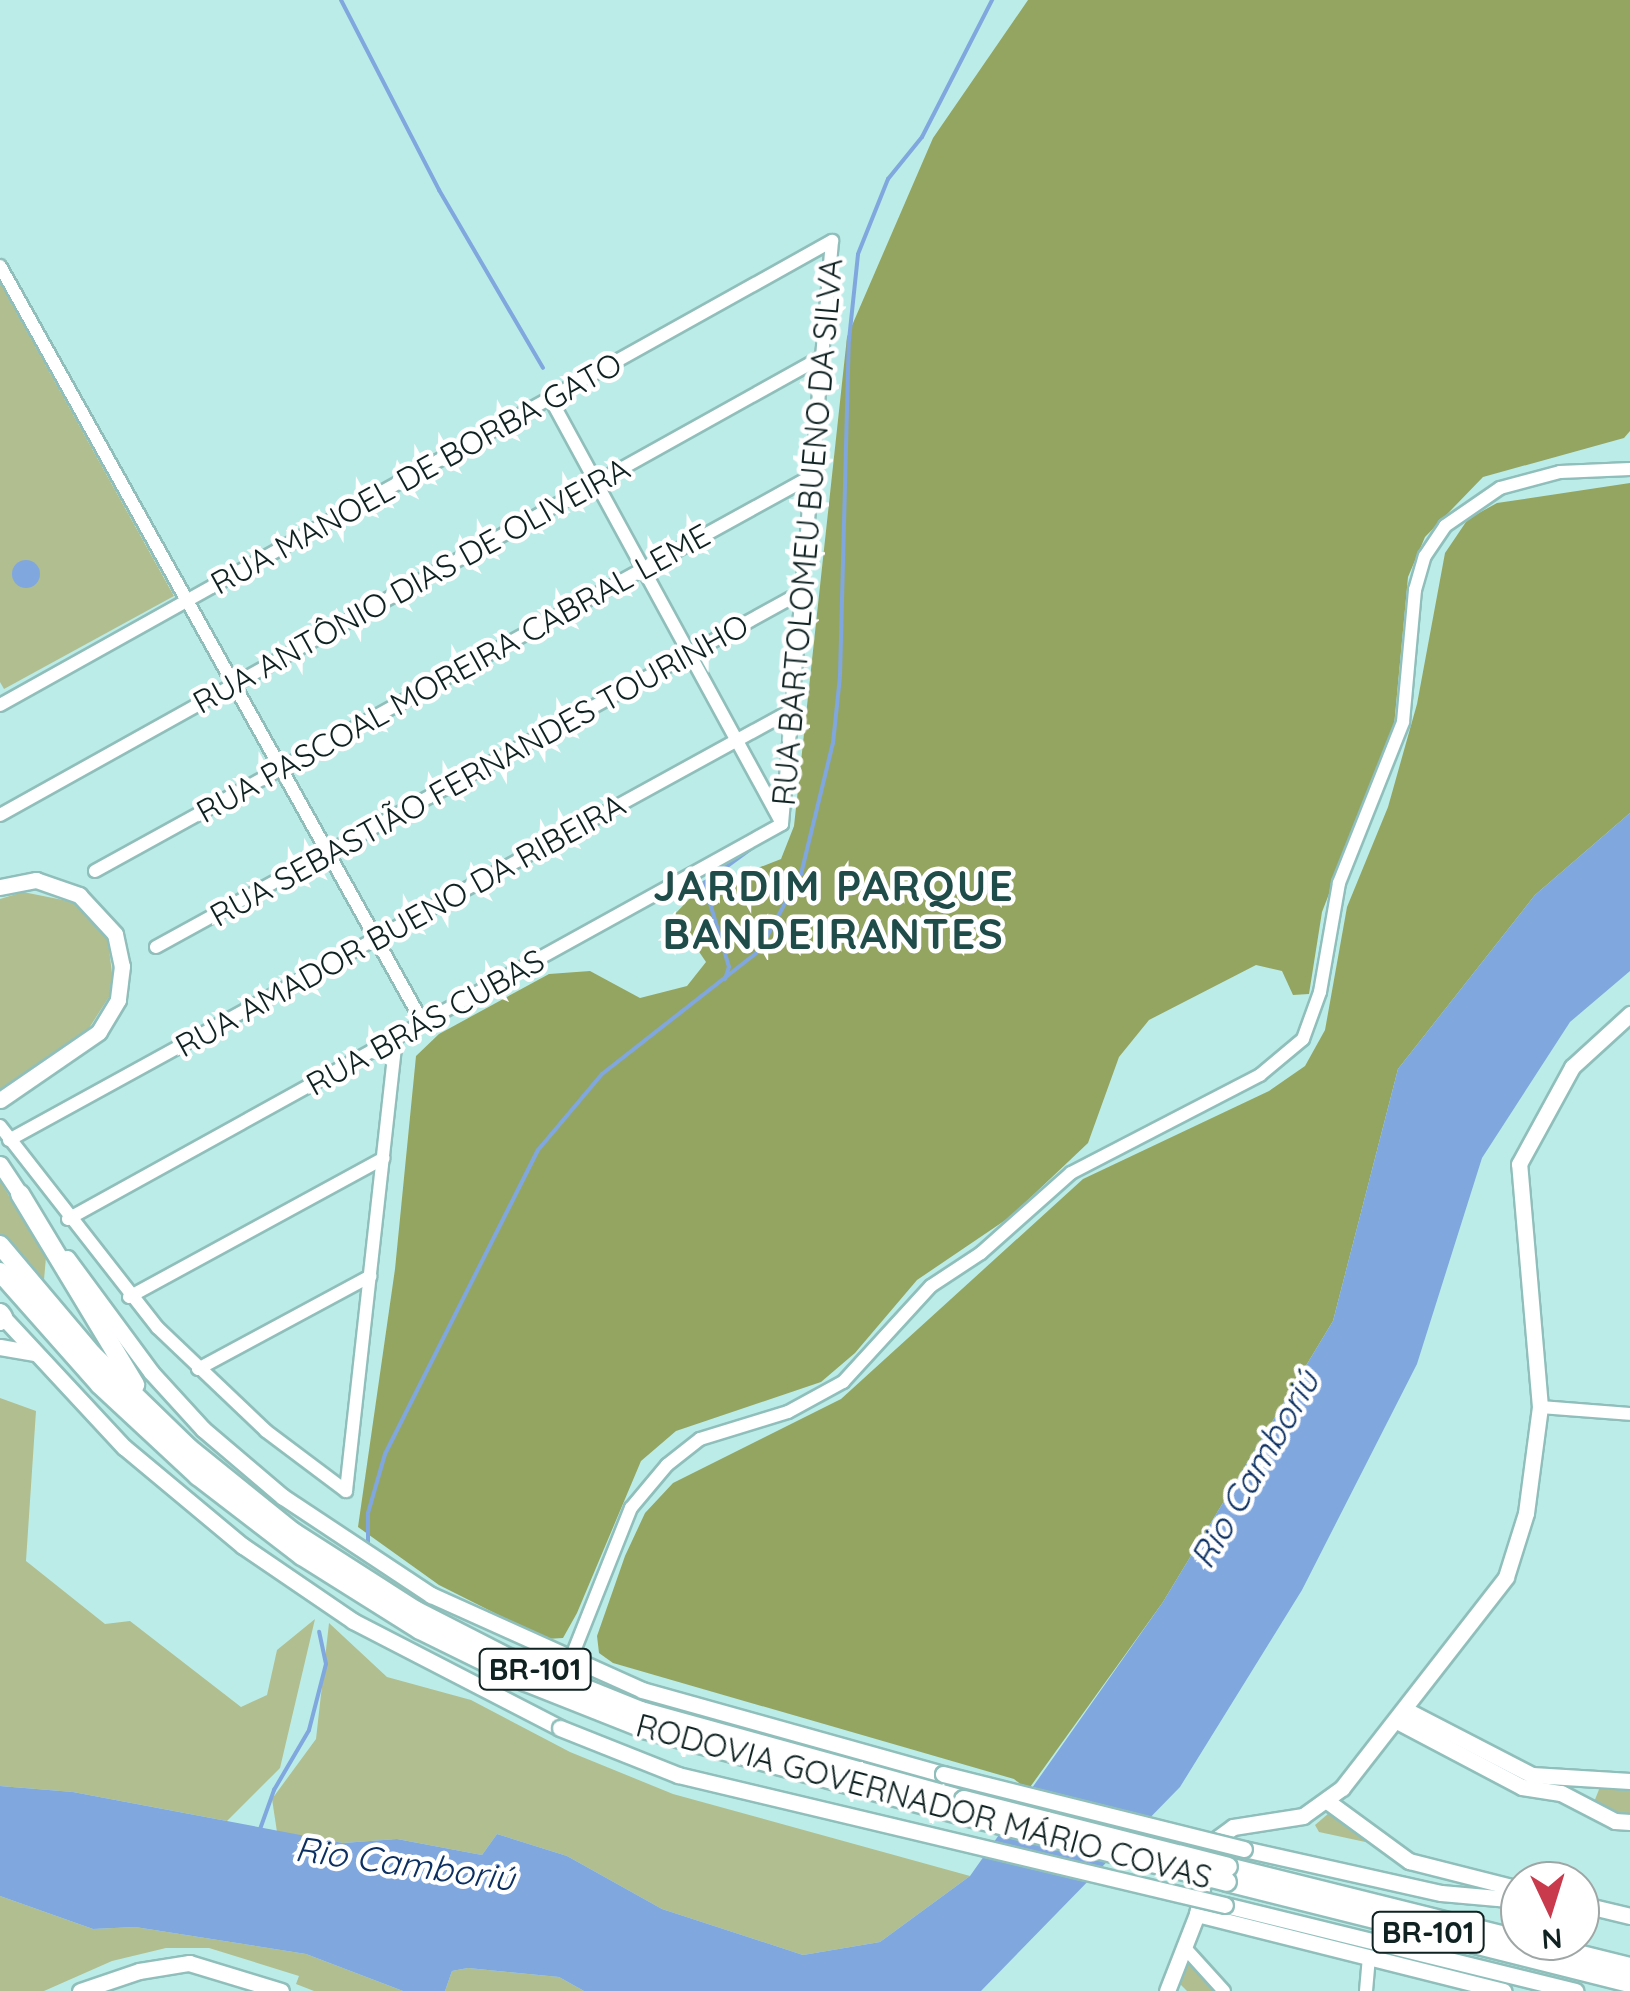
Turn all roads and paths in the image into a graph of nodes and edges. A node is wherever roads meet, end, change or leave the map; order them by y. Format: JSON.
{"nodes":[{"id":1,"x":832,"y":241,"type":"joint"},
{"id":2,"x":0,"y":266,"type":"edge"},
{"id":3,"x":822,"y":358,"type":"junction"},
{"id":4,"x":550,"y":398,"type":"junction"},
{"id":5,"x":1630,"y":470,"type":"edge"},
{"id":6,"x":812,"y":476,"type":"junction"},
{"id":7,"x":596,"y":482,"type":"junction"},
{"id":8,"x":643,"y":569,"type":"junction"},
{"id":9,"x":802,"y":592,"type":"junction"},
{"id":10,"x":188,"y":601,"type":"junction"},
{"id":11,"x":689,"y":654,"type":"junction"},
{"id":12,"x":234,"y":684,"type":"junction"},
{"id":13,"x":0,"y":705,"type":"edge"},
{"id":14,"x":792,"y":710,"type":"junction"},
{"id":15,"x":736,"y":741,"type":"junction"},
{"id":16,"x":281,"y":768,"type":"junction"},
{"id":17,"x":0,"y":815,"type":"edge"},
{"id":18,"x":782,"y":824,"type":"junction"},
{"id":19,"x":328,"y":852,"type":"junction"},
{"id":20,"x":95,"y":871,"type":"dead end"},
{"id":21,"x":0,"y":887,"type":"edge"},
{"id":22,"x":376,"y":938,"type":"junction"},
{"id":23,"x":156,"y":948,"type":"dead end"},
{"id":24,"x":1630,"y":1014,"type":"edge"},
{"id":25,"x":423,"y":1023,"type":"junction"},
{"id":26,"x":396,"y":1038,"type":"junction"},
{"id":27,"x":0,"y":1100,"type":"edge"},
{"id":28,"x":0,"y":1126,"type":"edge"},
{"id":29,"x":9,"y":1140,"type":"junction"},
{"id":30,"x":384,"y":1158,"type":"junction"},
{"id":31,"x":0,"y":1164,"type":"edge"},
{"id":32,"x":20,"y":1194,"type":"junction"},
{"id":33,"x":68,"y":1220,"type":"junction"},
{"id":34,"x":0,"y":1246,"type":"edge"},
{"id":35,"x":0,"y":1272,"type":"edge"},
{"id":36,"x":371,"y":1276,"type":"junction"},
{"id":37,"x":129,"y":1297,"type":"junction"},
{"id":38,"x":1,"y":1317,"type":"edge"},
{"id":39,"x":0,"y":1347,"type":"edge"},
{"id":40,"x":33,"y":1352,"type":"junction"},
{"id":41,"x":198,"y":1369,"type":"junction"},
{"id":42,"x":1540,"y":1407,"type":"junction"},
{"id":43,"x":1630,"y":1414,"type":"edge"},
{"id":44,"x":161,"y":1422,"type":"junction"},
{"id":45,"x":570,"y":1662,"type":"junction"},
{"id":46,"x":1402,"y":1716,"type":"junction"},
{"id":47,"x":1630,"y":1781,"type":"edge"},
{"id":48,"x":1594,"y":1783,"type":"junction"},
{"id":49,"x":1327,"y":1801,"type":"junction"},
{"id":50,"x":963,"y":1808,"type":"junction"},
{"id":51,"x":1592,"y":1809,"type":"junction"},
{"id":52,"x":1630,"y":1822,"type":"edge"},
{"id":53,"x":1228,"y":1874,"type":"junction"},
{"id":54,"x":1500,"y":1884,"type":"edge"},
{"id":55,"x":1500,"y":1898,"type":"edge"},
{"id":56,"x":1600,"y":1909,"type":"edge"},
{"id":57,"x":1197,"y":1914,"type":"junction"},
{"id":58,"x":1630,"y":1916,"type":"edge"},
{"id":59,"x":1500,"y":1935,"type":"edge"},
{"id":60,"x":1185,"y":1948,"type":"junction"},
{"id":61,"x":1369,"y":1957,"type":"junction"},
{"id":62,"x":1600,"y":1960,"type":"edge"},
{"id":63,"x":1630,"y":1967,"type":"edge"},
{"id":64,"x":234,"y":1983,"type":"edge"},
{"id":65,"x":1630,"y":1983,"type":"edge"},
{"id":66,"x":1446,"y":1984,"type":"edge"},
{"id":67,"x":1172,"y":1988,"type":"edge"},
{"id":68,"x":80,"y":1991,"type":"edge"},
{"id":69,"x":281,"y":1991,"type":"edge"},
{"id":70,"x":1224,"y":1991,"type":"edge"},
{"id":71,"x":1366,"y":1991,"type":"edge"},
{"id":72,"x":1500,"y":1991,"type":"edge"},
{"id":73,"x":1576,"y":1991,"type":"edge"}],
"edges":[{"from":1,"to":3,"type":"street","name":"RUA BARTOLOMEU BUENO DA SILVA"},
{"from":1,"to":4,"type":"street","name":"RUA MANOEL DE BORBA GATO"},
{"from":2,"to":10,"type":"street"},
{"from":3,"to":6,"type":"street","name":"RUA BARTOLOMEU BUENO DA SILVA"},
{"from":3,"to":7,"type":"street","name":"RUA ANTÔNIO DIAS DE OLIVEIRA"},
{"from":4,"to":7,"type":"street"},
{"from":4,"to":10,"type":"street","name":"RUA MANOEL DE BORBA GATO"},
{"from":5,"to":45,"type":"street"},
{"from":6,"to":8,"type":"street","name":"RUA PASCOAL MOREIRA CABRAL LEME"},
{"from":6,"to":9,"type":"street","name":"RUA BARTOLOMEU BUENO DA SILVA"},
{"from":7,"to":8,"type":"street"},
{"from":7,"to":12,"type":"street","name":"RUA ANTÔNIO DIAS DE OLIVEIRA"},
{"from":8,"to":11,"type":"street"},
{"from":8,"to":16,"type":"street","name":"RUA PASCOAL MOREIRA CABRAL LEME"},
{"from":9,"to":11,"type":"street","name":"RUA SEBASTIÃO FERNANDES TOURINHO"},
{"from":9,"to":14,"type":"street","name":"RUA BARTOLOMEU BUENO DA SILVA"},
{"from":10,"to":12,"type":"street"},
{"from":10,"to":13,"type":"street","name":"RUA MANOEL DE BORBA GATO"},
{"from":11,"to":15,"type":"street"},
{"from":11,"to":19,"type":"street","name":"RUA SEBASTIÃO FERNANDES TOURINHO"},
{"from":12,"to":16,"type":"street"},
{"from":12,"to":17,"type":"street","name":"RUA ANTÔNIO DIAS DE OLIVEIRA"},
{"from":14,"to":15,"type":"street","name":"RUA AMADOR BUENO DA RIBEIRA"},
{"from":14,"to":18,"type":"street","name":"RUA BARTOLOMEU BUENO DA SILVA"},
{"from":15,"to":18,"type":"street"},
{"from":15,"to":22,"type":"street","name":"RUA AMADOR BUENO DA RIBEIRA"},
{"from":16,"to":19,"type":"street"},
{"from":16,"to":20,"type":"street","name":"RUA PASCOAL MOREIRA CABRAL LEME"},
{"from":18,"to":25,"type":"street","name":"RUA BRÁS CUBAS"},
{"from":19,"to":22,"type":"street"},
{"from":19,"to":23,"type":"street","name":"RUA SEBASTIÃO FERNANDES TOURINHO"},
{"from":21,"to":27,"type":"main road"},
{"from":22,"to":25,"type":"street"},
{"from":22,"to":29,"type":"street","name":"RUA AMADOR BUENO DA RIBEIRA"},
{"from":24,"to":42,"type":"main road"},
{"from":25,"to":26,"type":"street","name":"RUA BRÁS CUBAS"},
{"from":26,"to":30,"type":"street"},
{"from":26,"to":33,"type":"street","name":"RUA BRÁS CUBAS"},
{"from":28,"to":29,"type":"street"},
{"from":29,"to":33,"type":"street"},
{"from":30,"to":36,"type":"street"},
{"from":30,"to":37,"type":"street"},
{"from":31,"to":32,"type":"main road"},
{"from":32,"to":44,"type":"highway"},
{"from":32,"to":45,"type":"main road"},
{"from":33,"to":37,"type":"street"},
{"from":34,"to":44,"type":"highway","name":"RODOVIA GOVERNADOR MÁRIO COVAS","number":"BR-101"},
{"from":35,"to":50,"type":"highway","name":"RODOVIA GOVERNADOR MÁRIO COVAS","number":"BR-101"},
{"from":36,"to":41,"type":"street"},
{"from":36,"to":41,"type":"street"},
{"from":37,"to":41,"type":"street"},
{"from":38,"to":40,"type":"main road"},
{"from":39,"to":40,"type":"main road"},
{"from":40,"to":73,"type":"main road","bridge":true},
{"from":42,"to":43,"type":"street"},
{"from":42,"to":46,"type":"main road"},
{"from":44,"to":50,"type":"highway","name":"RODOVIA GOVERNADOR MÁRIO COVAS","number":"BR-101"},
{"from":45,"to":55,"type":"main road","bridge":true},
{"from":46,"to":48,"type":"main road"},
{"from":46,"to":49,"type":"main road"},
{"from":46,"to":51,"type":"main road"},
{"from":47,"to":48,"type":"main road"},
{"from":48,"to":51,"type":"main road"},
{"from":49,"to":54,"type":"main road"},
{"from":49,"to":57,"type":"main road"},
{"from":50,"to":53,"type":"highway","name":"RODOVIA GOVERNADOR MÁRIO COVAS","number":"BR-101","bridge":true},
{"from":51,"to":52,"type":"main road"},
{"from":53,"to":59,"type":"highway","name":"RODOVIA GOVERNADOR MÁRIO COVAS","number":"BR-101"},
{"from":53,"to":65,"type":"highway","name":"RODOVIA GOVERNADOR MÁRIO COVAS","number":"BR-101"},
{"from":56,"to":58,"type":"main road"},
{"from":57,"to":60,"type":"main road"},
{"from":57,"to":61,"type":"main road"},
{"from":60,"to":67,"type":"main road"},
{"from":60,"to":70,"type":"street"},
{"from":61,"to":66,"type":"main road"},
{"from":61,"to":71,"type":"street"},
{"from":62,"to":63,"type":"highway","name":"RODOVIA GOVERNADOR MÁRIO COVAS","number":"BR-101"},
{"from":64,"to":68,"type":"main road"},
{"from":64,"to":69,"type":"main road"},
{"from":66,"to":72,"type":"main road"}]}
